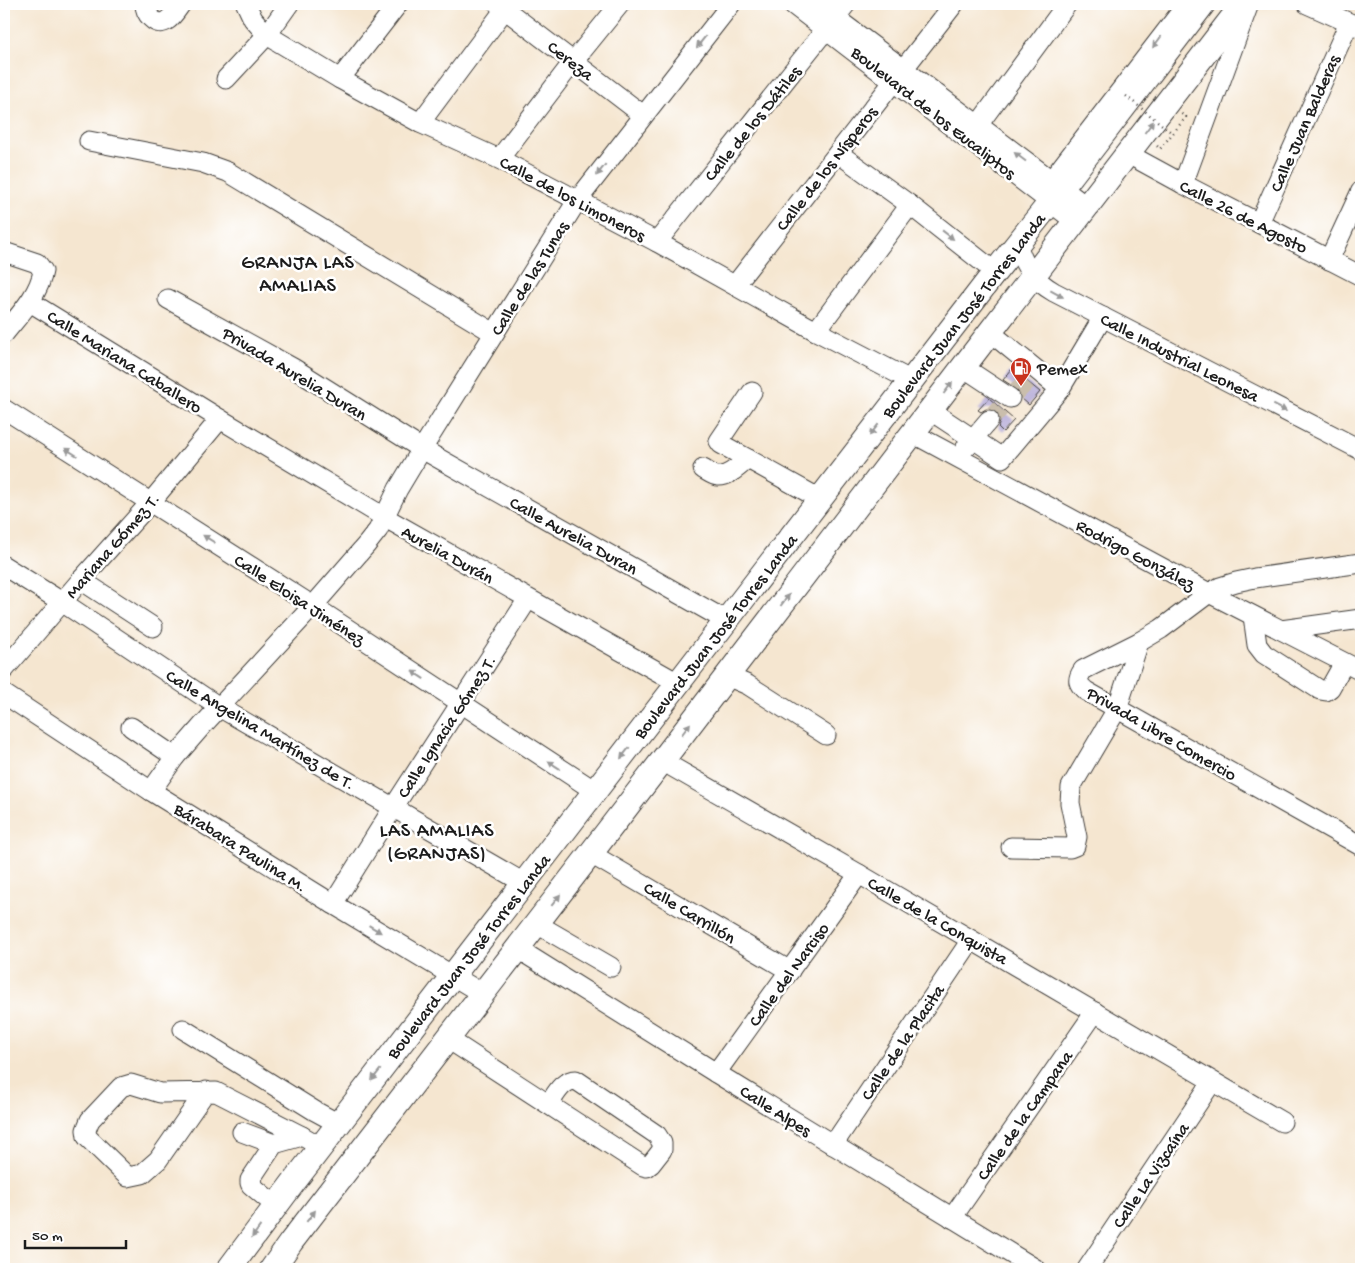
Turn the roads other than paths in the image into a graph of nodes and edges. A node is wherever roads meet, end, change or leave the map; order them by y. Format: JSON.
{"nodes":[{"id":1,"x":145,"y":4,"type":"edge"},
{"id":2,"x":181,"y":4,"type":"edge"},
{"id":3,"x":246,"y":4,"type":"edge"},
{"id":4,"x":289,"y":4,"type":"edge"},
{"id":5,"x":398,"y":4,"type":"edge"},
{"id":6,"x":620,"y":4,"type":"edge"},
{"id":7,"x":731,"y":4,"type":"edge"},
{"id":8,"x":792,"y":4,"type":"edge"},
{"id":9,"x":818,"y":4,"type":"edge"},
{"id":10,"x":954,"y":4,"type":"edge"},
{"id":11,"x":1067,"y":4,"type":"edge"},
{"id":12,"x":1187,"y":4,"type":"edge"},
{"id":13,"x":1203,"y":4,"type":"edge"},
{"id":14,"x":1244,"y":4,"type":"edge"},
{"id":15,"x":1249,"y":4,"type":"edge"},
{"id":16,"x":1307,"y":4,"type":"edge"},
{"id":17,"x":502,"y":6,"type":"edge"},
{"id":18,"x":836,"y":17,"type":"edge"},
{"id":19,"x":1355,"y":26,"type":"edge"},
{"id":20,"x":267,"y":34,"type":"junction"},
{"id":21,"x":573,"y":62,"type":"junction"},
{"id":22,"x":899,"y":75,"type":"junction"},
{"id":23,"x":226,"y":79,"type":"dead end"},
{"id":24,"x":340,"y":80,"type":"junction"},
{"id":25,"x":644,"y":115,"type":"junction"},
{"id":26,"x":420,"y":123,"type":"junction"},
{"id":27,"x":978,"y":125,"type":"junction"},
{"id":28,"x":89,"y":141,"type":"dead end"},
{"id":29,"x":838,"y":153,"type":"junction"},
{"id":30,"x":1128,"y":154,"type":"junction"},
{"id":31,"x":499,"y":160,"type":"junction"},
{"id":32,"x":1183,"y":184,"type":"junction"},
{"id":33,"x":1051,"y":191,"type":"junction"},
{"id":34,"x":1361,"y":191,"type":"edge"},
{"id":35,"x":577,"y":201,"type":"junction"},
{"id":36,"x":910,"y":205,"type":"junction"},
{"id":37,"x":1081,"y":214,"type":"junction"},
{"id":38,"x":1259,"y":223,"type":"junction"},
{"id":39,"x":657,"y":242,"type":"junction"},
{"id":40,"x":1017,"y":244,"type":"junction"},
{"id":41,"x":4,"y":252,"type":"edge"},
{"id":42,"x":1329,"y":260,"type":"junction"},
{"id":43,"x":995,"y":272,"type":"junction"},
{"id":44,"x":1361,"y":276,"type":"edge"},
{"id":45,"x":1033,"y":277,"type":"junction"},
{"id":46,"x":735,"y":286,"type":"junction"},
{"id":47,"x":168,"y":299,"type":"dead end"},
{"id":48,"x":30,"y":302,"type":"junction"},
{"id":49,"x":1103,"y":317,"type":"junction"},
{"id":50,"x":816,"y":331,"type":"junction"},
{"id":51,"x":990,"y":332,"type":"junction"},
{"id":52,"x":494,"y":333,"type":"junction"},
{"id":53,"x":4,"y":334,"type":"edge"},
{"id":54,"x":963,"y":367,"type":"junction"},
{"id":55,"x":912,"y":380,"type":"junction"},
{"id":56,"x":1060,"y":389,"type":"junction"},
{"id":57,"x":752,"y":392,"type":"dead end"},
{"id":58,"x":1013,"y":395,"type":"junction"},
{"id":59,"x":4,"y":409,"type":"edge"},
{"id":60,"x":931,"y":411,"type":"junction"},
{"id":61,"x":220,"y":419,"type":"junction"},
{"id":62,"x":912,"y":433,"type":"junction"},
{"id":63,"x":973,"y":438,"type":"junction"},
{"id":64,"x":422,"y":449,"type":"junction"},
{"id":65,"x":1361,"y":450,"type":"edge"},
{"id":66,"x":956,"y":457,"type":"junction"},
{"id":67,"x":1002,"y":458,"type":"junction"},
{"id":68,"x":748,"y":459,"type":"junction"},
{"id":69,"x":703,"y":469,"type":"dead end"},
{"id":70,"x":1002,"y":482,"type":"junction"},
{"id":71,"x":820,"y":499,"type":"junction"},
{"id":72,"x":150,"y":503,"type":"junction"},
{"id":73,"x":384,"y":517,"type":"junction"},
{"id":74,"x":1361,"y":563,"type":"edge"},
{"id":75,"x":4,"y":566,"type":"edge"},
{"id":76,"x":81,"y":580,"type":"junction"},
{"id":77,"x":1208,"y":593,"type":"junction"},
{"id":78,"x":528,"y":599,"type":"junction"},
{"id":79,"x":62,"y":602,"type":"junction"},
{"id":80,"x":313,"y":606,"type":"junction"},
{"id":81,"x":1253,"y":616,"type":"junction"},
{"id":82,"x":1361,"y":619,"type":"edge"},
{"id":83,"x":727,"y":621,"type":"junction"},
{"id":84,"x":153,"y":627,"type":"dead end"},
{"id":85,"x":1281,"y":630,"type":"junction"},
{"id":86,"x":1139,"y":642,"type":"junction"},
{"id":87,"x":1344,"y":662,"type":"junction"},
{"id":88,"x":4,"y":670,"type":"edge"},
{"id":89,"x":1361,"y":671,"type":"edge"},
{"id":90,"x":727,"y":676,"type":"junction"},
{"id":91,"x":678,"y":684,"type":"junction"},
{"id":92,"x":4,"y":694,"type":"edge"},
{"id":93,"x":461,"y":704,"type":"junction"},
{"id":94,"x":219,"y":707,"type":"junction"},
{"id":95,"x":1117,"y":709,"type":"junction"},
{"id":96,"x":131,"y":727,"type":"dead end"},
{"id":97,"x":826,"y":735,"type":"dead end"},
{"id":98,"x":175,"y":757,"type":"junction"},
{"id":99,"x":662,"y":761,"type":"junction"},
{"id":100,"x":151,"y":791,"type":"junction"},
{"id":101,"x":595,"y":791,"type":"junction"},
{"id":102,"x":393,"y":808,"type":"junction"},
{"id":103,"x":1361,"y":846,"type":"edge"},
{"id":104,"x":1011,"y":847,"type":"dead end"},
{"id":105,"x":591,"y":854,"type":"junction"},
{"id":106,"x":859,"y":874,"type":"junction"},
{"id":107,"x":524,"y":883,"type":"junction"},
{"id":108,"x":333,"y":904,"type":"junction"},
{"id":109,"x":537,"y":924,"type":"junction"},
{"id":110,"x":971,"y":940,"type":"junction"},
{"id":111,"x":518,"y":949,"type":"junction"},
{"id":112,"x":610,"y":967,"type":"dead end"},
{"id":113,"x":790,"y":971,"type":"junction"},
{"id":114,"x":453,"y":976,"type":"junction"},
{"id":115,"x":483,"y":994,"type":"junction"},
{"id":116,"x":1095,"y":1012,"type":"junction"},
{"id":117,"x":183,"y":1029,"type":"dead end"},
{"id":118,"x":448,"y":1039,"type":"junction"},
{"id":119,"x":716,"y":1073,"type":"junction"},
{"id":120,"x":1212,"y":1082,"type":"junction"},
{"id":121,"x":206,"y":1091,"type":"junction"},
{"id":122,"x":549,"y":1104,"type":"junction"},
{"id":123,"x":1282,"y":1122,"type":"dead end"},
{"id":124,"x":339,"y":1124,"type":"junction"},
{"id":125,"x":242,"y":1132,"type":"dead end"},
{"id":126,"x":312,"y":1142,"type":"junction"},
{"id":127,"x":274,"y":1144,"type":"junction"},
{"id":128,"x":833,"y":1145,"type":"junction"},
{"id":129,"x":276,"y":1206,"type":"junction"},
{"id":130,"x":952,"y":1218,"type":"junction"},
{"id":131,"x":229,"y":1269,"type":"edge"},
{"id":132,"x":272,"y":1269,"type":"edge"},
{"id":133,"x":1036,"y":1269,"type":"edge"},
{"id":134,"x":1087,"y":1269,"type":"edge"}],
"edges":[{"from":1,"to":2,"type":"street"},
{"from":3,"to":20,"type":"street","name":"Calle de los Limoneros"},
{"from":4,"to":20,"type":"street"},
{"from":5,"to":24,"type":"street"},
{"from":6,"to":21,"type":"street"},
{"from":7,"to":25,"type":"street","name":"Calle de las Tunas","one_way":true},
{"from":8,"to":18,"type":"street","name":"Boulevard de los Eucaliptos"},
{"from":9,"to":18,"type":"street","name":"Boulevard de los Eucaliptos"},
{"from":10,"to":22,"type":"street","name":"Calle de los Nísperos"},
{"from":11,"to":27,"type":"street"},
{"from":12,"to":33,"type":"street","one_way":true},
{"from":13,"to":33,"type":"main road","name":"Boulevard Juan José Torres Landa"},
{"from":30,"to":14,"type":"main road","name":"Boulevard Juan José Torres Landa","one_way":true},
{"from":15,"to":32,"type":"street"},
{"from":16,"to":19,"type":"street"},
{"from":17,"to":21,"type":"street","name":"Cereza"},
{"from":17,"to":26,"type":"street"},
{"from":18,"to":22,"type":"street","name":"Boulevard de los Eucaliptos"},
{"from":18,"to":39,"type":"street","name":"Calle de los Dátiles"},
{"from":19,"to":38,"type":"street","name":"Calle Juan Balderas"},
{"from":20,"to":23,"type":"street"},
{"from":20,"to":24,"type":"street","name":"Calle de los Limoneros"},
{"from":21,"to":25,"type":"street","name":"Cereza"},
{"from":21,"to":31,"type":"street"},
{"from":22,"to":27,"type":"street","name":"Boulevard de los Eucaliptos"},
{"from":22,"to":29,"type":"street","name":"Calle de los Nísperos"},
{"from":22,"to":33,"type":"street","name":"Boulevard de los Eucaliptos"},
{"from":24,"to":26,"type":"street","name":"Calle de los Limoneros"},
{"from":25,"to":35,"type":"street","name":"Calle de las Tunas","one_way":true},
{"from":26,"to":31,"type":"street","name":"Calle de los Limoneros"},
{"from":33,"to":27,"type":"street","name":"Boulevard de los Eucaliptos","one_way":true},
{"from":28,"to":52,"type":"street"},
{"from":29,"to":36,"type":"street"},
{"from":29,"to":46,"type":"street","name":"Calle de los Nísperos"},
{"from":30,"to":32,"type":"street","name":"Calle 26 de Agosto"},
{"from":30,"to":37,"type":"main road","name":"Boulevard Juan José Torres Landa"},
{"from":31,"to":35,"type":"street","name":"Calle de los Limoneros"},
{"from":32,"to":38,"type":"street","name":"Calle 26 de Agosto"},
{"from":33,"to":37,"type":"street","name":"Boulevard de los Eucaliptos"},
{"from":33,"to":40,"type":"main road","name":"Boulevard Juan José Torres Landa"},
{"from":34,"to":42,"type":"street"},
{"from":35,"to":39,"type":"street","name":"Calle de los Limoneros"},
{"from":35,"to":52,"type":"street","name":"Calle de las Tunas"},
{"from":36,"to":43,"type":"street","one_way":true},
{"from":36,"to":50,"type":"street"},
{"from":37,"to":45,"type":"main road","name":"Boulevard Juan José Torres Landa"},
{"from":38,"to":42,"type":"street","name":"Calle 26 de Agosto"},
{"from":39,"to":46,"type":"street","name":"Calle de los Limoneros"},
{"from":40,"to":43,"type":"main road","name":"Boulevard Juan José Torres Landa"},
{"from":40,"to":45,"type":"street","name":"Calle Industrial Leonesa"},
{"from":41,"to":48,"type":"street"},
{"from":42,"to":44,"type":"street","name":"Calle 26 de Agosto"},
{"from":43,"to":55,"type":"main road","name":"Boulevard Juan José Torres Landa"},
{"from":45,"to":49,"type":"street","name":"Calle Industrial Leonesa","one_way":true},
{"from":45,"to":51,"type":"main road","name":"Boulevard Juan José Torres Landa"},
{"from":46,"to":50,"type":"street","name":"Calle de los Limoneros"},
{"from":47,"to":64,"type":"street","name":"Privada Aurelia Duran"},
{"from":48,"to":53,"type":"street"},
{"from":48,"to":61,"type":"street","name":"Calle Mariana Caballero"},
{"from":49,"to":56,"type":"street"},
{"from":49,"to":65,"type":"street","name":"Calle Industrial Leonesa","one_way":true},
{"from":50,"to":55,"type":"street","name":"Calle de los Limoneros"},
{"from":51,"to":54,"type":"main road","name":"Boulevard Juan José Torres Landa"},
{"from":51,"to":58,"type":"street"},
{"from":52,"to":64,"type":"street","name":"Calle de las Tunas"},
{"from":54,"to":58,"type":"street"},
{"from":60,"to":54,"type":"main road","name":"Boulevard Juan José Torres Landa","one_way":true},
{"from":55,"to":71,"type":"main road","name":"Boulevard Juan José Torres Landa","one_way":true},
{"from":56,"to":58,"type":"street"},
{"from":56,"to":67,"type":"street"},
{"from":57,"to":68,"type":"street"},
{"from":58,"to":63,"type":"street"},
{"from":72,"to":59,"type":"street","name":"Calle Eloisa Jiménez","one_way":true},
{"from":60,"to":62,"type":"main road","name":"Boulevard Juan José Torres Landa"},
{"from":60,"to":63,"type":"street"},
{"from":61,"to":72,"type":"street","name":"Mariana Gómez T."},
{"from":61,"to":73,"type":"street","name":"Aurelia Durán"},
{"from":62,"to":66,"type":"street","name":"Rodrigo González"},
{"from":90,"to":62,"type":"main road","name":"Boulevard Juan José Torres Landa","one_way":true},
{"from":63,"to":66,"type":"street"},
{"from":63,"to":67,"type":"street"},
{"from":64,"to":73,"type":"street","name":"Calle de las Tunas"},
{"from":64,"to":83,"type":"street","name":"Calle Aurelia Duran"},
{"from":66,"to":70,"type":"street","name":"Rodrigo González"},
{"from":67,"to":70,"type":"street"},
{"from":68,"to":69,"type":"street"},
{"from":68,"to":71,"type":"street"},
{"from":70,"to":77,"type":"street","name":"Rodrigo González"},
{"from":71,"to":83,"type":"main road","name":"Boulevard Juan José Torres Landa"},
{"from":72,"to":76,"type":"street","name":"Mariana Gómez T."},
{"from":80,"to":72,"type":"street","name":"Calle Eloisa Jiménez","one_way":true},
{"from":73,"to":78,"type":"street","name":"Aurelia Durán"},
{"from":73,"to":80,"type":"street","name":"Calle de las Tunas"},
{"from":74,"to":77,"type":"street","name":"Privada Libre Comercio"},
{"from":75,"to":79,"type":"street","name":"Calle Angelina Martínez de T."},
{"from":76,"to":79,"type":"street","name":"Mariana Gómez T."},
{"from":76,"to":84,"type":"street"},
{"from":77,"to":81,"type":"street","name":"Rodrigo González"},
{"from":77,"to":86,"type":"street","name":"Privada Libre Comercio"},
{"from":78,"to":91,"type":"street","name":"Aurelia Durán"},
{"from":78,"to":93,"type":"street","name":"Calle Ignacia Gómez T."},
{"from":79,"to":88,"type":"street","name":"Mariana Gómez T."},
{"from":79,"to":94,"type":"street","name":"Calle Angelina Martínez de T."},
{"from":93,"to":80,"type":"street","name":"Calle Eloisa Jiménez","one_way":true},
{"from":80,"to":94,"type":"street","name":"Calle de las Tunas"},
{"from":81,"to":85,"type":"street","name":"Rodrigo González"},
{"from":81,"to":87,"type":"street"},
{"from":82,"to":85,"type":"street"},
{"from":83,"to":91,"type":"main road","name":"Boulevard Juan José Torres Landa"},
{"from":85,"to":87,"type":"street","name":"Rodrigo González"},
{"from":86,"to":95,"type":"street"},
{"from":86,"to":95,"type":"street","name":"Privada Libre Comercio"},
{"from":87,"to":89,"type":"street","name":"Rodrigo González"},
{"from":90,"to":97,"type":"street"},
{"from":99,"to":90,"type":"main road","name":"Boulevard Juan José Torres Landa","one_way":true},
{"from":91,"to":101,"type":"main road","name":"Boulevard Juan José Torres Landa","one_way":true},
{"from":92,"to":100,"type":"street","name":"Bárabara Paulina M."},
{"from":101,"to":93,"type":"street","name":"Calle Eloisa Jiménez","one_way":true},
{"from":93,"to":102,"type":"street","name":"Calle Ignacia Gómez T."},
{"from":94,"to":98,"type":"street","name":"Calle de las Tunas"},
{"from":94,"to":102,"type":"street","name":"Calle Angelina Martínez de T."},
{"from":95,"to":103,"type":"street","name":"Privada Libre Comercio"},
{"from":95,"to":104,"type":"street"},
{"from":96,"to":98,"type":"street"},
{"from":98,"to":100,"type":"street","name":"Calle de las Tunas"},
{"from":99,"to":105,"type":"main road","name":"Boulevard Juan José Torres Landa"},
{"from":99,"to":106,"type":"street","name":"Calle de la Conquista"},
{"from":100,"to":108,"type":"street","name":"Bárabara Paulina M."},
{"from":101,"to":107,"type":"main road","name":"Boulevard Juan José Torres Landa"},
{"from":102,"to":107,"type":"street","name":"Calle Angelina Martínez de T."},
{"from":102,"to":108,"type":"street","name":"Calle Ignacia Gómez T."},
{"from":109,"to":105,"type":"main road","name":"Boulevard Juan José Torres Landa","one_way":true},
{"from":105,"to":113,"type":"street","name":"Calle Carrillón"},
{"from":106,"to":110,"type":"street","name":"Calle de la Conquista"},
{"from":106,"to":113,"type":"street","name":"Calle del Narciso"},
{"from":107,"to":114,"type":"main road","name":"Boulevard Juan José Torres Landa"},
{"from":108,"to":114,"type":"street","name":"Bárabara Paulina M.","one_way":true},
{"from":109,"to":111,"type":"main road","name":"Boulevard Juan José Torres Landa"},
{"from":109,"to":112,"type":"street"},
{"from":110,"to":116,"type":"street","name":"Calle de la Conquista"},
{"from":110,"to":128,"type":"street","name":"Calle de la Placita"},
{"from":111,"to":115,"type":"main road","name":"Boulevard Juan José Torres Landa"},
{"from":111,"to":119,"type":"street","name":"Calle Alpes"},
{"from":113,"to":119,"type":"street","name":"Calle del Narciso"},
{"from":114,"to":115,"type":"street","name":"Bárabara Paulina M."},
{"from":114,"to":124,"type":"main road","name":"Boulevard Juan José Torres Landa","one_way":true},
{"from":115,"to":118,"type":"main road","name":"Boulevard Juan José Torres Landa"},
{"from":116,"to":120,"type":"street","name":"Calle de la Conquista"},
{"from":116,"to":130,"type":"street","name":"Calle de la Campana"},
{"from":117,"to":124,"type":"street"},
{"from":118,"to":122,"type":"street"},
{"from":132,"to":118,"type":"main road","name":"Boulevard Juan José Torres Landa","one_way":true},
{"from":119,"to":128,"type":"street","name":"Calle Alpes"},
{"from":120,"to":123,"type":"street","name":"Calle de la Conquista"},
{"from":120,"to":134,"type":"street","name":"Calle La Vizcaína"},
{"from":121,"to":121,"type":"street"},
{"from":121,"to":126,"type":"street"},
{"from":122,"to":122,"type":"street"},
{"from":124,"to":126,"type":"main road","name":"Boulevard Juan José Torres Landa"},
{"from":125,"to":127,"type":"street"},
{"from":126,"to":127,"type":"street"},
{"from":126,"to":129,"type":"main road","name":"Boulevard Juan José Torres Landa"},
{"from":127,"to":129,"type":"street"},
{"from":128,"to":130,"type":"street","name":"Calle Alpes"},
{"from":129,"to":131,"type":"main road","name":"Boulevard Juan José Torres Landa","one_way":true},
{"from":130,"to":133,"type":"street","name":"Calle Alpes"}]}
